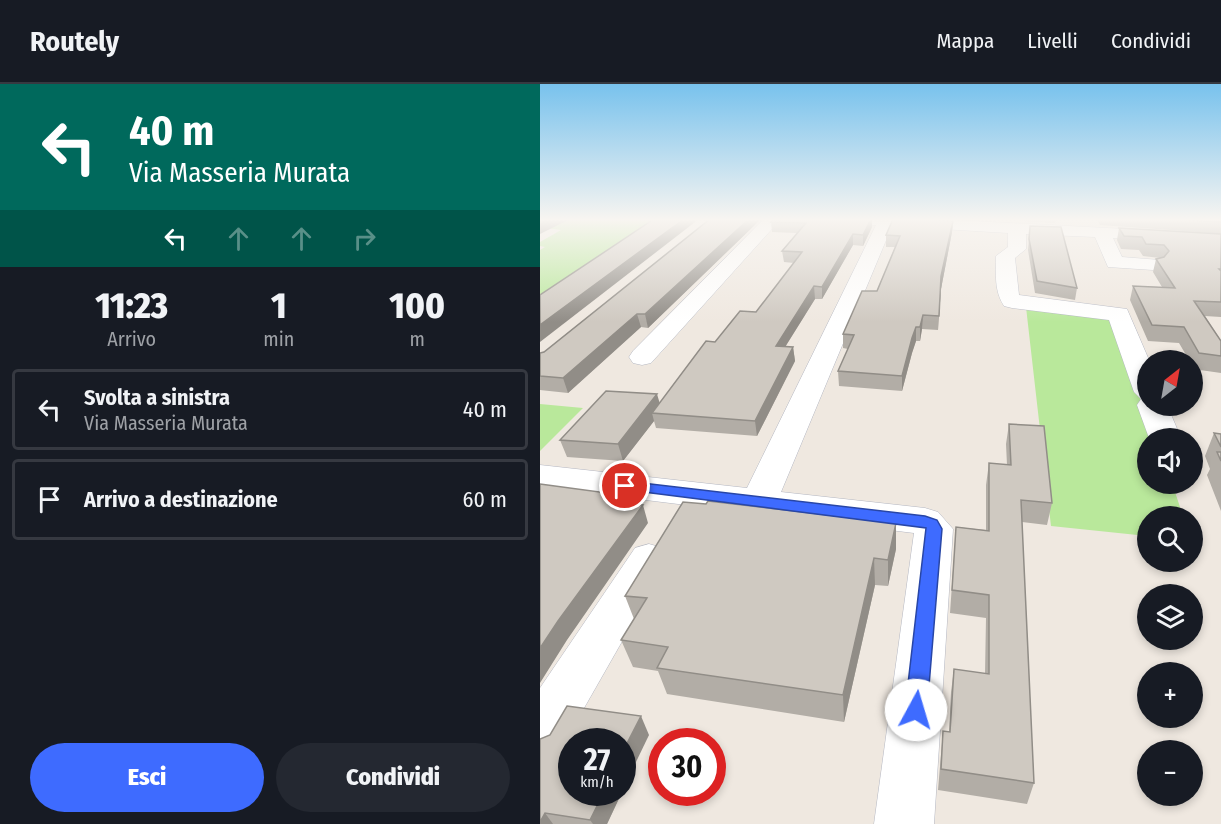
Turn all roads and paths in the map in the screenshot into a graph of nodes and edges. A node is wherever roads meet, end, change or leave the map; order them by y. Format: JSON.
{"nodes":[{"id":1,"x":740,"y":254,"type":"edge"},
{"id":2,"x":871,"y":254,"type":"edge"},
{"id":3,"x":1009,"y":254,"type":"edge"},
{"id":4,"x":1111,"y":254,"type":"edge"},
{"id":5,"x":1153,"y":264,"type":"dead end"},
{"id":6,"x":642,"y":357,"type":"dead end"},
{"id":7,"x":1137,"y":362,"type":"edge"},
{"id":8,"x":540,"y":476,"type":"edge"},
{"id":9,"x":689,"y":493,"type":"junction"},
{"id":10,"x":759,"y":501,"type":"junction"},
{"id":11,"x":540,"y":734,"type":"edge"},
{"id":12,"x":904,"y":824,"type":"edge"}],
"edges":[{"from":1,"to":6,"type":"street"},
{"from":2,"to":10,"type":"street"},
{"from":3,"to":7,"type":"street"},
{"from":4,"to":5,"type":"street"},
{"from":8,"to":9,"type":"street"},
{"from":9,"to":10,"type":"street"},
{"from":9,"to":11,"type":"street"},
{"from":10,"to":12,"type":"street"}]}
